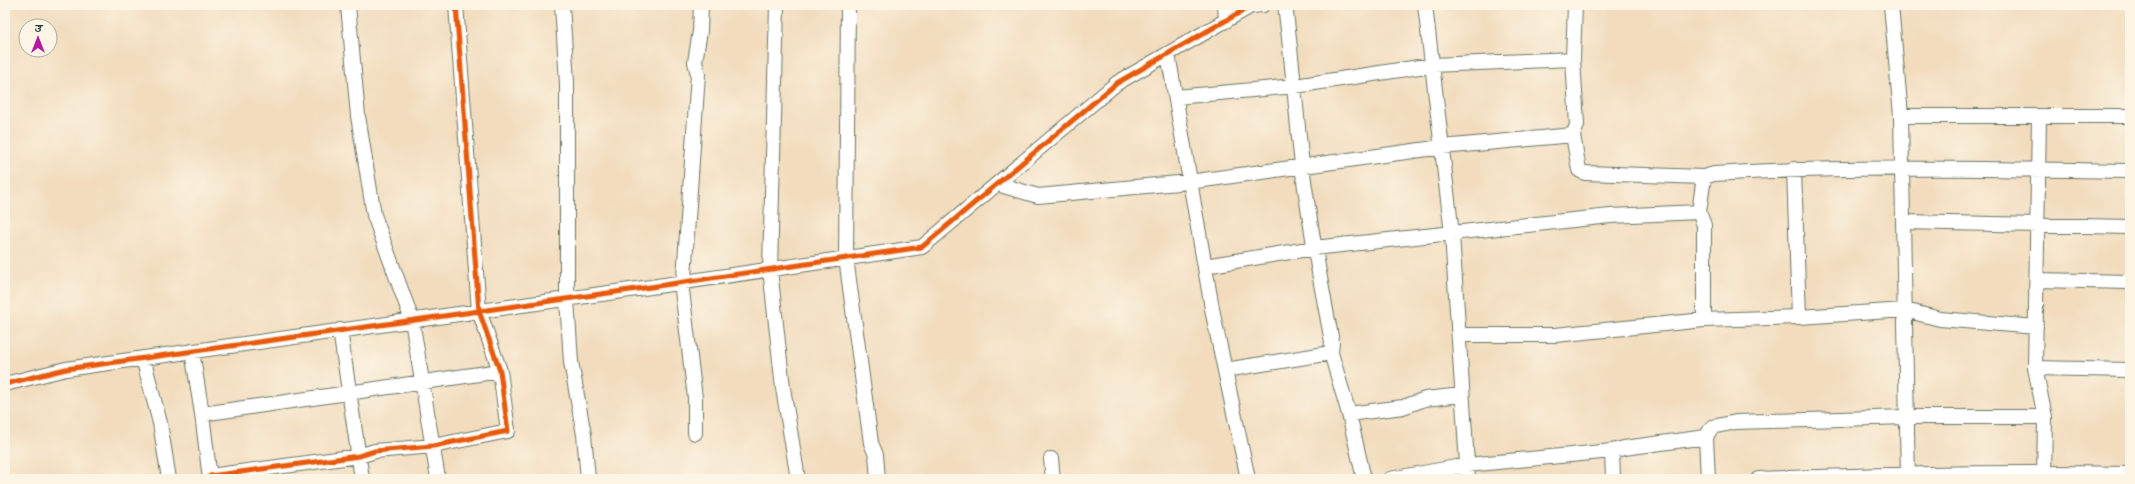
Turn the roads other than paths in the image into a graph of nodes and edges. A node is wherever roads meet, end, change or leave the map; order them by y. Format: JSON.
{"nodes":[{"id":1,"x":348,"y":5,"type":"edge"},
{"id":2,"x":456,"y":5,"type":"edge"},
{"id":3,"x":562,"y":5,"type":"edge"},
{"id":4,"x":701,"y":5,"type":"edge"},
{"id":5,"x":777,"y":5,"type":"edge"},
{"id":6,"x":848,"y":5,"type":"edge"},
{"id":7,"x":1225,"y":5,"type":"edge"},
{"id":8,"x":1264,"y":5,"type":"edge"},
{"id":9,"x":1285,"y":5,"type":"edge"},
{"id":10,"x":1425,"y":5,"type":"edge"},
{"id":11,"x":1575,"y":5,"type":"edge"},
{"id":12,"x":1892,"y":5,"type":"edge"},
{"id":13,"x":1226,"y":20,"type":"junction"},
{"id":14,"x":1168,"y":54,"type":"junction"},
{"id":15,"x":1573,"y":59,"type":"junction"},
{"id":16,"x":1432,"y":65,"type":"junction"},
{"id":17,"x":1295,"y":86,"type":"junction"},
{"id":18,"x":1176,"y":97,"type":"junction"},
{"id":19,"x":1901,"y":116,"type":"junction"},
{"id":20,"x":2039,"y":116,"type":"junction"},
{"id":21,"x":2130,"y":116,"type":"edge"},
{"id":22,"x":1573,"y":135,"type":"junction"},
{"id":23,"x":1442,"y":147,"type":"junction"},
{"id":24,"x":1302,"y":166,"type":"junction"},
{"id":25,"x":1902,"y":168,"type":"junction"},
{"id":26,"x":1794,"y":169,"type":"junction"},
{"id":27,"x":2038,"y":170,"type":"junction"},
{"id":28,"x":2130,"y":171,"type":"edge"},
{"id":29,"x":1704,"y":178,"type":"junction"},
{"id":30,"x":1190,"y":181,"type":"junction"},
{"id":31,"x":997,"y":184,"type":"junction"},
{"id":32,"x":1699,"y":212,"type":"junction"},
{"id":33,"x":1903,"y":222,"type":"junction"},
{"id":34,"x":2037,"y":225,"type":"junction"},
{"id":35,"x":2130,"y":227,"type":"edge"},
{"id":36,"x":1452,"y":234,"type":"junction"},
{"id":37,"x":1314,"y":248,"type":"junction"},
{"id":38,"x":846,"y":258,"type":"junction"},
{"id":39,"x":1205,"y":266,"type":"junction"},
{"id":40,"x":770,"y":269,"type":"junction"},
{"id":41,"x":2037,"y":280,"type":"junction"},
{"id":42,"x":681,"y":282,"type":"junction"},
{"id":43,"x":2130,"y":282,"type":"edge"},
{"id":44,"x":567,"y":299,"type":"junction"},
{"id":45,"x":1905,"y":310,"type":"junction"},
{"id":46,"x":479,"y":311,"type":"junction"},
{"id":47,"x":1799,"y":317,"type":"junction"},
{"id":48,"x":412,"y":320,"type":"junction"},
{"id":49,"x":1704,"y":320,"type":"junction"},
{"id":50,"x":2036,"y":327,"type":"junction"},
{"id":51,"x":340,"y":330,"type":"junction"},
{"id":52,"x":1458,"y":335,"type":"junction"},
{"id":53,"x":192,"y":351,"type":"junction"},
{"id":54,"x":1331,"y":354,"type":"junction"},
{"id":55,"x":143,"y":358,"type":"junction"},
{"id":56,"x":2035,"y":368,"type":"junction"},
{"id":57,"x":1225,"y":370,"type":"junction"},
{"id":58,"x":2130,"y":370,"type":"edge"},
{"id":59,"x":500,"y":371,"type":"junction"},
{"id":60,"x":423,"y":383,"type":"junction"},
{"id":61,"x":5,"y":384,"type":"edge"},
{"id":62,"x":350,"y":393,"type":"junction"},
{"id":63,"x":1462,"y":395,"type":"junction"},
{"id":64,"x":202,"y":414,"type":"junction"},
{"id":65,"x":1349,"y":414,"type":"junction"},
{"id":66,"x":1907,"y":417,"type":"junction"},
{"id":67,"x":2045,"y":417,"type":"junction"},
{"id":68,"x":696,"y":433,"type":"dead end"},
{"id":69,"x":1706,"y":437,"type":"junction"},
{"id":70,"x":433,"y":446,"type":"junction"},
{"id":71,"x":1612,"y":452,"type":"junction"},
{"id":72,"x":359,"y":456,"type":"junction"},
{"id":73,"x":1051,"y":459,"type":"dead end"},
{"id":74,"x":1467,"y":465,"type":"junction"},
{"id":75,"x":2130,"y":474,"type":"edge"},
{"id":76,"x":2045,"y":475,"type":"edge"},
{"id":77,"x":1908,"y":476,"type":"edge"},
{"id":78,"x":210,"y":478,"type":"edge"},
{"id":79,"x":169,"y":479,"type":"edge"},
{"id":80,"x":362,"y":479,"type":"edge"},
{"id":81,"x":438,"y":479,"type":"edge"},
{"id":82,"x":588,"y":479,"type":"edge"},
{"id":83,"x":798,"y":479,"type":"edge"},
{"id":84,"x":878,"y":479,"type":"edge"},
{"id":85,"x":1053,"y":479,"type":"edge"},
{"id":86,"x":1248,"y":479,"type":"edge"},
{"id":87,"x":1364,"y":479,"type":"edge"},
{"id":88,"x":1390,"y":479,"type":"edge"},
{"id":89,"x":1468,"y":479,"type":"edge"},
{"id":90,"x":1613,"y":479,"type":"edge"},
{"id":91,"x":1708,"y":479,"type":"edge"},
{"id":92,"x":1759,"y":479,"type":"edge"}],
"edges":[{"from":1,"to":48,"type":"street"},
{"from":2,"to":46,"type":"street"},
{"from":3,"to":44,"type":"street"},
{"from":4,"to":42,"type":"street"},
{"from":5,"to":40,"type":"street"},
{"from":6,"to":38,"type":"street"},
{"from":7,"to":13,"type":"street"},
{"from":8,"to":13,"type":"street"},
{"from":9,"to":17,"type":"street"},
{"from":10,"to":16,"type":"street"},
{"from":11,"to":15,"type":"street"},
{"from":12,"to":19,"type":"street"},
{"from":13,"to":14,"type":"street"},
{"from":14,"to":18,"type":"street"},
{"from":14,"to":31,"type":"street"},
{"from":15,"to":16,"type":"street"},
{"from":15,"to":22,"type":"street"},
{"from":16,"to":17,"type":"street"},
{"from":16,"to":23,"type":"street"},
{"from":17,"to":18,"type":"street"},
{"from":17,"to":24,"type":"street"},
{"from":18,"to":30,"type":"street"},
{"from":19,"to":20,"type":"street"},
{"from":19,"to":25,"type":"street"},
{"from":20,"to":21,"type":"street"},
{"from":20,"to":27,"type":"street"},
{"from":22,"to":23,"type":"street"},
{"from":22,"to":29,"type":"street"},
{"from":23,"to":24,"type":"street"},
{"from":23,"to":36,"type":"street"},
{"from":24,"to":30,"type":"street"},
{"from":24,"to":37,"type":"street"},
{"from":25,"to":26,"type":"street"},
{"from":25,"to":27,"type":"street"},
{"from":25,"to":33,"type":"street"},
{"from":26,"to":29,"type":"street"},
{"from":26,"to":47,"type":"street"},
{"from":27,"to":28,"type":"street"},
{"from":27,"to":34,"type":"street"},
{"from":29,"to":32,"type":"street"},
{"from":30,"to":31,"type":"street"},
{"from":30,"to":39,"type":"street"},
{"from":31,"to":38,"type":"street"},
{"from":32,"to":36,"type":"street"},
{"from":32,"to":49,"type":"street"},
{"from":33,"to":34,"type":"street"},
{"from":33,"to":45,"type":"street"},
{"from":34,"to":35,"type":"street"},
{"from":34,"to":41,"type":"street"},
{"from":36,"to":37,"type":"street"},
{"from":36,"to":52,"type":"street"},
{"from":37,"to":39,"type":"street"},
{"from":37,"to":54,"type":"street"},
{"from":38,"to":40,"type":"street"},
{"from":38,"to":84,"type":"street"},
{"from":39,"to":57,"type":"street"},
{"from":40,"to":42,"type":"street"},
{"from":40,"to":83,"type":"street"},
{"from":41,"to":43,"type":"street"},
{"from":41,"to":50,"type":"street"},
{"from":42,"to":44,"type":"street"},
{"from":42,"to":68,"type":"street"},
{"from":44,"to":46,"type":"street"},
{"from":44,"to":82,"type":"street"},
{"from":45,"to":47,"type":"street"},
{"from":45,"to":50,"type":"street"},
{"from":45,"to":66,"type":"street"},
{"from":46,"to":48,"type":"street"},
{"from":46,"to":59,"type":"street"},
{"from":47,"to":49,"type":"street"},
{"from":48,"to":51,"type":"street"},
{"from":48,"to":60,"type":"street"},
{"from":49,"to":52,"type":"street"},
{"from":50,"to":56,"type":"street"},
{"from":51,"to":53,"type":"street"},
{"from":51,"to":62,"type":"street"},
{"from":52,"to":63,"type":"street"},
{"from":53,"to":55,"type":"street"},
{"from":53,"to":64,"type":"street"},
{"from":54,"to":57,"type":"street"},
{"from":54,"to":65,"type":"street"},
{"from":55,"to":61,"type":"street"},
{"from":55,"to":79,"type":"street"},
{"from":56,"to":58,"type":"street"},
{"from":56,"to":67,"type":"street"},
{"from":57,"to":86,"type":"street"},
{"from":59,"to":60,"type":"street"},
{"from":59,"to":70,"type":"street"},
{"from":60,"to":62,"type":"street"},
{"from":60,"to":70,"type":"street"},
{"from":62,"to":64,"type":"street"},
{"from":62,"to":72,"type":"street"},
{"from":63,"to":65,"type":"street"},
{"from":63,"to":74,"type":"street"},
{"from":64,"to":78,"type":"street"},
{"from":65,"to":87,"type":"street"},
{"from":66,"to":67,"type":"street"},
{"from":66,"to":69,"type":"street"},
{"from":66,"to":77,"type":"street"},
{"from":67,"to":76,"type":"street"},
{"from":69,"to":71,"type":"street"},
{"from":69,"to":91,"type":"street"},
{"from":70,"to":72,"type":"street"},
{"from":70,"to":81,"type":"street"},
{"from":71,"to":74,"type":"street"},
{"from":71,"to":90,"type":"street"},
{"from":72,"to":78,"type":"street"},
{"from":72,"to":80,"type":"street"},
{"from":73,"to":85,"type":"street"},
{"from":74,"to":88,"type":"street"},
{"from":74,"to":89,"type":"street"},
{"from":75,"to":76,"type":"street"},
{"from":76,"to":77,"type":"street"},
{"from":77,"to":92,"type":"street"}]}
